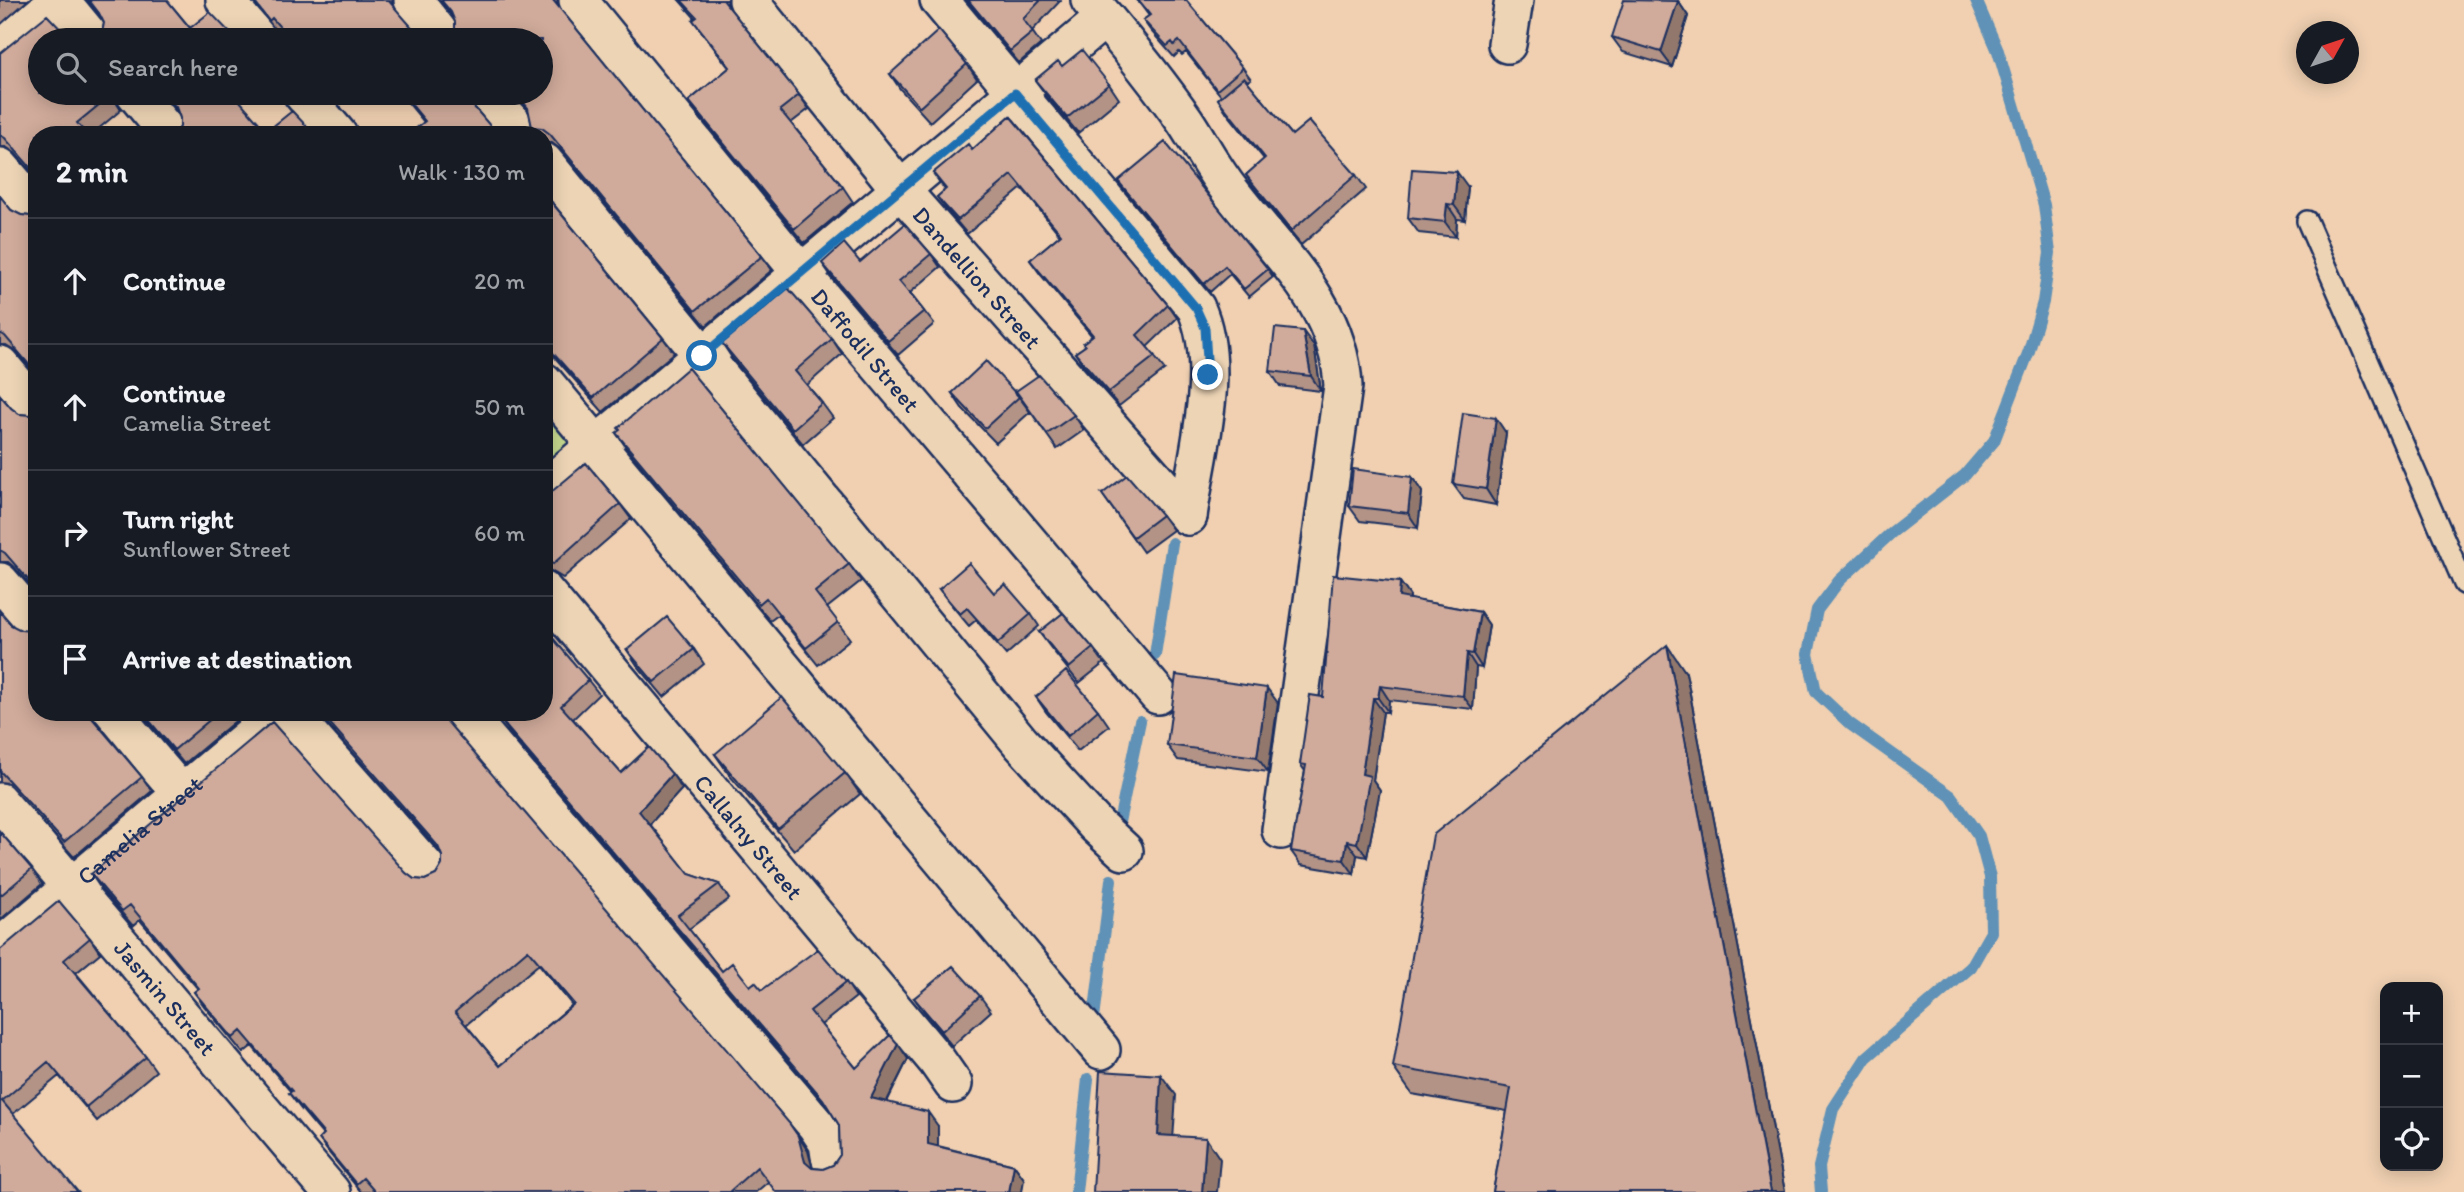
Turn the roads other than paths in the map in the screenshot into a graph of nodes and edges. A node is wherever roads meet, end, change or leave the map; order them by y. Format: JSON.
{"nodes":[{"id":1,"x":59,"y":0,"type":"edge"},
{"id":2,"x":225,"y":0,"type":"edge"},
{"id":3,"x":413,"y":0,"type":"edge"},
{"id":4,"x":578,"y":0,"type":"edge"},
{"id":5,"x":748,"y":0,"type":"edge"},
{"id":6,"x":939,"y":0,"type":"edge"},
{"id":7,"x":1514,"y":0,"type":"edge"},
{"id":8,"x":1098,"y":9,"type":"edge"},
{"id":9,"x":83,"y":28,"type":"edge"},
{"id":10,"x":249,"y":28,"type":"edge"},
{"id":11,"x":436,"y":28,"type":"edge"},
{"id":12,"x":1507,"y":44,"type":"dead end"},
{"id":13,"x":0,"y":50,"type":"edge"},
{"id":14,"x":1015,"y":93,"type":"junction"},
{"id":15,"x":145,"y":105,"type":"edge"},
{"id":16,"x":313,"y":105,"type":"edge"},
{"id":17,"x":498,"y":105,"type":"edge"},
{"id":18,"x":162,"y":126,"type":"edge"},
{"id":19,"x":330,"y":126,"type":"edge"},
{"id":20,"x":515,"y":126,"type":"edge"},
{"id":21,"x":0,"y":167,"type":"edge"},
{"id":22,"x":553,"y":173,"type":"edge"},
{"id":23,"x":901,"y":189,"type":"junction"},
{"id":24,"x":28,"y":200,"type":"edge"},
{"id":25,"x":2307,"y":221,"type":"dead end"},
{"id":26,"x":801,"y":273,"type":"junction"},
{"id":27,"x":702,"y":356,"type":"junction"},
{"id":28,"x":0,"y":365,"type":"edge"},
{"id":29,"x":553,"y":393,"type":"edge"},
{"id":30,"x":28,"y":398,"type":"edge"},
{"id":31,"x":597,"y":445,"type":"junction"},
{"id":32,"x":553,"y":482,"type":"edge"},
{"id":33,"x":0,"y":582,"type":"edge"},
{"id":34,"x":2464,"y":584,"type":"edge"},
{"id":35,"x":553,"y":602,"type":"edge"},
{"id":36,"x":28,"y":615,"type":"edge"},
{"id":37,"x":1157,"y":695,"type":"dead end"},
{"id":38,"x":120,"y":721,"type":"edge"},
{"id":39,"x":268,"y":721,"type":"edge"},
{"id":40,"x":297,"y":721,"type":"edge"},
{"id":41,"x":472,"y":721,"type":"edge"},
{"id":42,"x":182,"y":794,"type":"junction"},
{"id":43,"x":0,"y":802,"type":"edge"},
{"id":44,"x":1281,"y":830,"type":"dead end"},
{"id":45,"x":1124,"y":851,"type":"dead end"},
{"id":46,"x":432,"y":874,"type":"edge"},
{"id":47,"x":72,"y":886,"type":"junction"},
{"id":48,"x":0,"y":947,"type":"edge"},
{"id":49,"x":1101,"y":1049,"type":"dead end"},
{"id":50,"x":953,"y":1084,"type":"dead end"},
{"id":51,"x":831,"y":1163,"type":"edge"},
{"id":52,"x":331,"y":1192,"type":"edge"}],
"edges":[{"from":1,"to":9,"type":"street"},
{"from":1,"to":13,"type":"street"},
{"from":2,"to":10,"type":"street"},
{"from":3,"to":11,"type":"street"},
{"from":4,"to":26,"type":"street","name":"Daffodil Street"},
{"from":5,"to":23,"type":"street","name":"Dandellion Street"},
{"from":6,"to":14,"type":"street"},
{"from":7,"to":12,"type":"street"},
{"from":8,"to":14,"type":"street"},
{"from":8,"to":44,"type":"street"},
{"from":14,"to":23,"type":"street"},
{"from":14,"to":23,"type":"street","name":"Dandellion Street"},
{"from":15,"to":18,"type":"street"},
{"from":16,"to":19,"type":"street"},
{"from":17,"to":20,"type":"street"},
{"from":21,"to":24,"type":"street"},
{"from":22,"to":27,"type":"street"},
{"from":23,"to":26,"type":"street"},
{"from":25,"to":34,"type":"lane"},
{"from":26,"to":27,"type":"street"},
{"from":26,"to":37,"type":"street","name":"Daffodil Street"},
{"from":27,"to":31,"type":"street"},
{"from":27,"to":45,"type":"street"},
{"from":28,"to":30,"type":"street"},
{"from":29,"to":31,"type":"street"},
{"from":31,"to":32,"type":"street"},
{"from":31,"to":49,"type":"street"},
{"from":33,"to":36,"type":"street"},
{"from":35,"to":50,"type":"street","name":"Callalny Street"},
{"from":38,"to":42,"type":"street"},
{"from":39,"to":42,"type":"street","name":"Camelia Street"},
{"from":40,"to":46,"type":"street"},
{"from":41,"to":51,"type":"street"},
{"from":42,"to":47,"type":"street","name":"Camelia Street"},
{"from":43,"to":47,"type":"street","name":"Jasmin Street"},
{"from":47,"to":48,"type":"street","name":"Camelia Street"},
{"from":47,"to":52,"type":"street","name":"Jasmin Street"}]}
